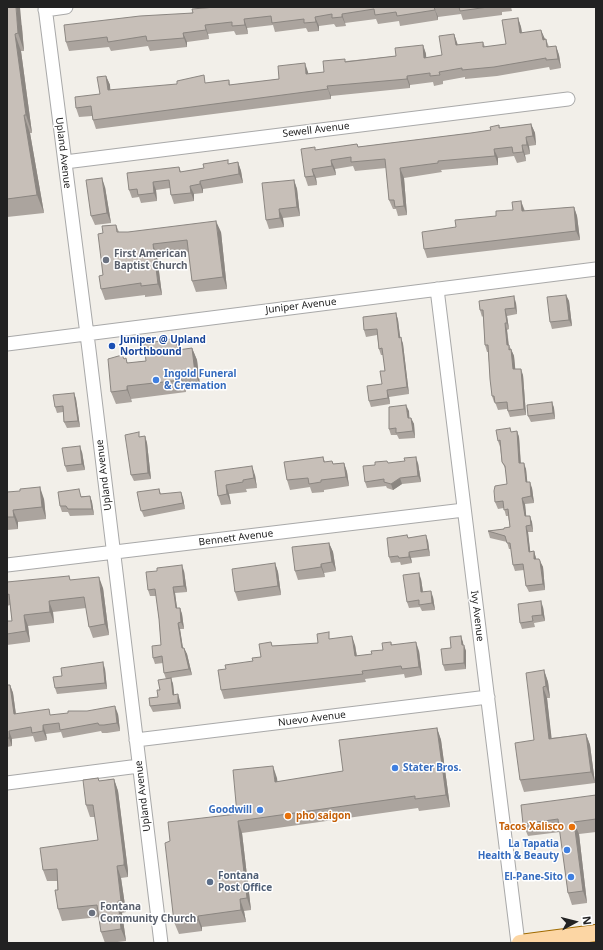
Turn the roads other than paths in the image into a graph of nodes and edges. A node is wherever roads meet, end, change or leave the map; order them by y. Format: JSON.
{"nodes":[{"id":1,"x":66,"y":7,"type":"edge"},
{"id":2,"x":45,"y":8,"type":"edge"},
{"id":3,"x":568,"y":99,"type":"dead end"},
{"id":4,"x":65,"y":162,"type":"junction"},
{"id":5,"x":596,"y":269,"type":"edge"},
{"id":6,"x":437,"y":289,"type":"junction"},
{"id":7,"x":86,"y":333,"type":"junction"},
{"id":8,"x":7,"y":344,"type":"edge"},
{"id":9,"x":464,"y":510,"type":"junction"},
{"id":10,"x":113,"y":552,"type":"junction"},
{"id":11,"x":7,"y":565,"type":"edge"},
{"id":12,"x":488,"y":697,"type":"junction"},
{"id":13,"x":136,"y":740,"type":"junction"},
{"id":14,"x":139,"y":766,"type":"junction"},
{"id":15,"x":7,"y":784,"type":"edge"},
{"id":16,"x":596,"y":932,"type":"edge"},
{"id":17,"x":161,"y":943,"type":"edge"},
{"id":18,"x":519,"y":943,"type":"edge"}],
"edges":[{"from":1,"to":2,"type":"street"},
{"from":2,"to":4,"type":"street","name":"Upland Avenue"},
{"from":3,"to":4,"type":"street","name":"Sewell Avenue"},
{"from":4,"to":7,"type":"street","name":"Upland Avenue"},
{"from":5,"to":6,"type":"street","name":"Juniper Avenue"},
{"from":6,"to":7,"type":"street","name":"Juniper Avenue"},
{"from":6,"to":9,"type":"street","name":"Ivy Avenue"},
{"from":7,"to":8,"type":"street","name":"Juniper Avenue"},
{"from":7,"to":10,"type":"street","name":"Upland Avenue"},
{"from":9,"to":10,"type":"street","name":"Bennett Avenue"},
{"from":9,"to":12,"type":"street","name":"Ivy Avenue"},
{"from":10,"to":11,"type":"street","name":"Bennett Avenue"},
{"from":10,"to":13,"type":"street","name":"Upland Avenue"},
{"from":12,"to":13,"type":"street","name":"Nuevo Avenue"},
{"from":12,"to":18,"type":"street","name":"Ivy Avenue"},
{"from":13,"to":14,"type":"street","name":"Upland Avenue"},
{"from":14,"to":15,"type":"street"},
{"from":14,"to":17,"type":"street","name":"Upland Avenue"},
{"from":16,"to":18,"type":"main road"}]}
